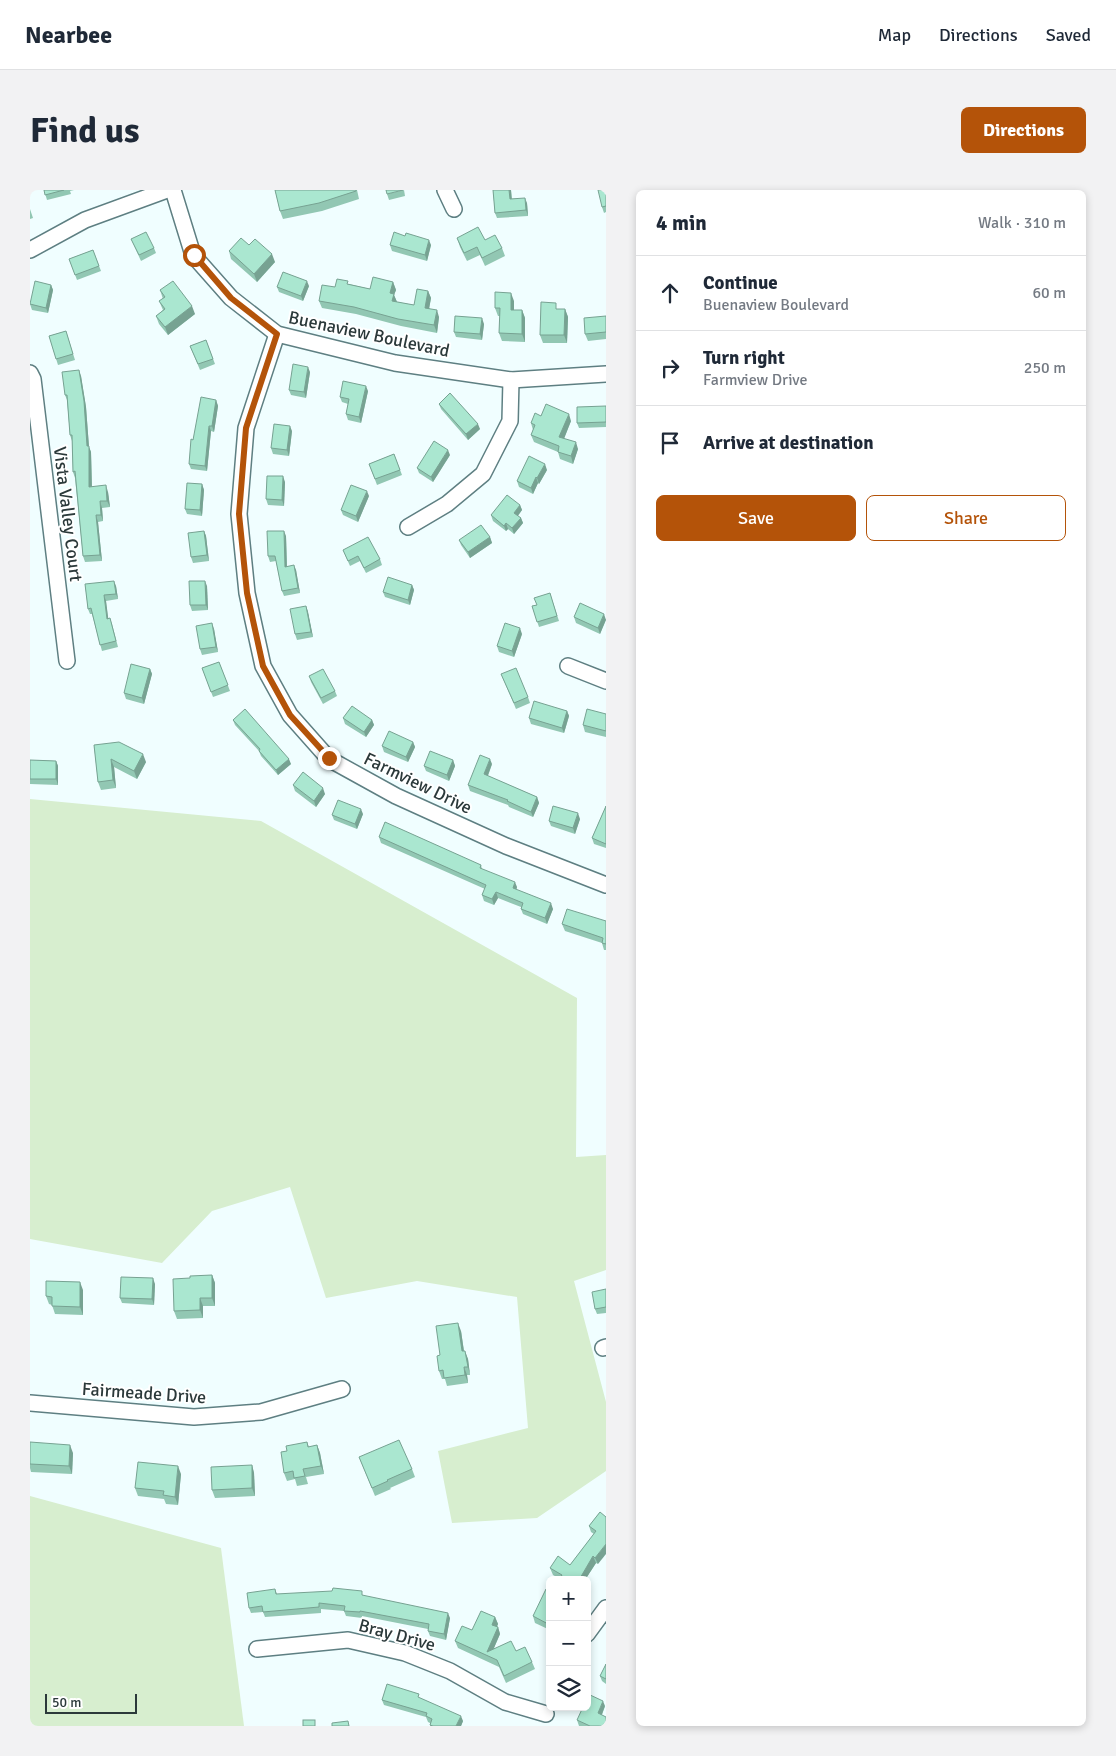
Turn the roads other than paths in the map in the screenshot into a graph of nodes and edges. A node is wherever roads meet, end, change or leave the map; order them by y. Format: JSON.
{"nodes":[{"id":1,"x":167,"y":190,"type":"edge"},
{"id":2,"x":173,"y":190,"type":"edge"},
{"id":3,"x":445,"y":190,"type":"edge"},
{"id":4,"x":454,"y":209,"type":"dead end"},
{"id":5,"x":30,"y":250,"type":"edge"},
{"id":6,"x":277,"y":334,"type":"junction"},
{"id":7,"x":30,"y":373,"type":"edge"},
{"id":8,"x":606,"y":374,"type":"edge"},
{"id":9,"x":511,"y":380,"type":"junction"},
{"id":10,"x":408,"y":527,"type":"dead end"},
{"id":11,"x":67,"y":661,"type":"dead end"},
{"id":12,"x":568,"y":666,"type":"dead end"},
{"id":13,"x":606,"y":682,"type":"edge"},
{"id":14,"x":606,"y":885,"type":"edge"},
{"id":15,"x":342,"y":1389,"type":"dead end"},
{"id":16,"x":30,"y":1403,"type":"edge"},
{"id":17,"x":606,"y":1608,"type":"edge"},
{"id":18,"x":591,"y":1629,"type":"edge"},
{"id":19,"x":257,"y":1648,"type":"dead end"},
{"id":20,"x":546,"y":1716,"type":"edge"}],
"edges":[{"from":1,"to":5,"type":"street"},
{"from":2,"to":6,"type":"street","name":"Buenaview Boulevard"},
{"from":3,"to":4,"type":"street"},
{"from":6,"to":9,"type":"street","name":"Buenaview Boulevard"},
{"from":6,"to":14,"type":"street","name":"Farmview Drive"},
{"from":7,"to":11,"type":"street","name":"Vista Valley Court"},
{"from":8,"to":9,"type":"street","name":"Buenaview Boulevard"},
{"from":9,"to":10,"type":"street"},
{"from":12,"to":13,"type":"street"},
{"from":15,"to":16,"type":"street","name":"Fairmeade Drive"},
{"from":17,"to":18,"type":"street"},
{"from":19,"to":20,"type":"street","name":"Bray Drive"}]}
